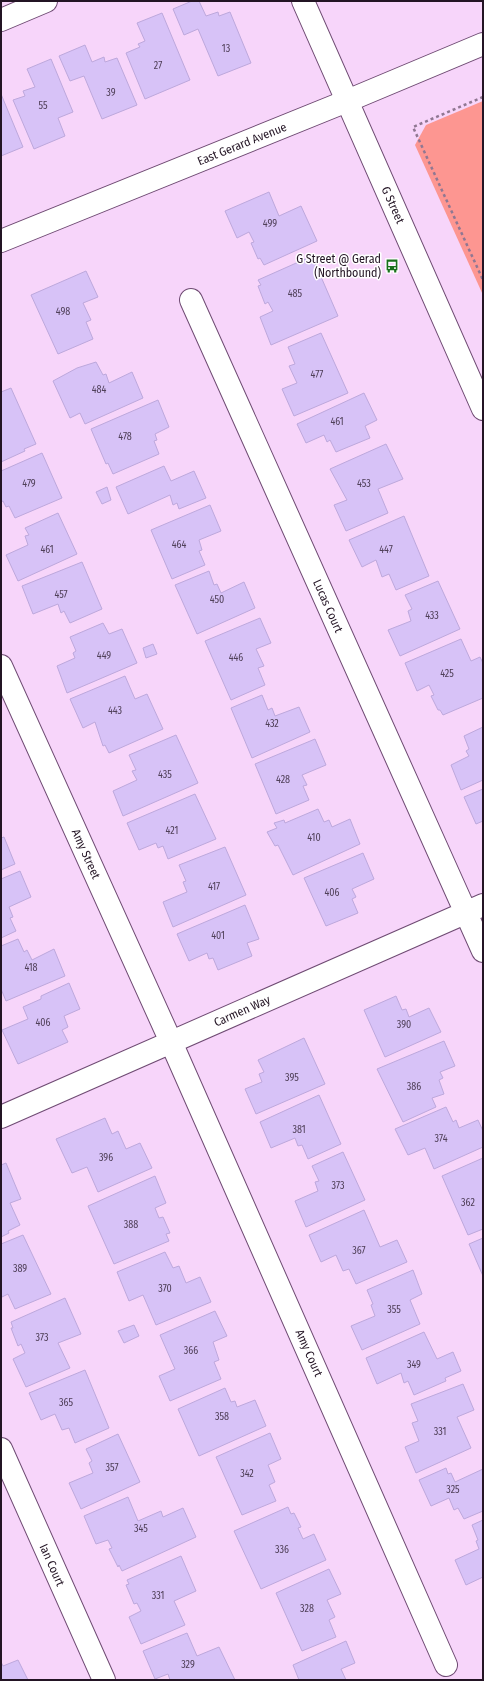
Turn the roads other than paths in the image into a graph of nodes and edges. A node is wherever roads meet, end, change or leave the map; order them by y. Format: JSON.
{"nodes":[{"id":1,"x":46,"y":1,"type":"edge"},
{"id":2,"x":302,"y":1,"type":"edge"},
{"id":3,"x":1,"y":20,"type":"edge"},
{"id":4,"x":483,"y":44,"type":"edge"},
{"id":5,"x":347,"y":101,"type":"junction"},
{"id":6,"x":1,"y":241,"type":"edge"},
{"id":7,"x":191,"y":300,"type":"dead end"},
{"id":8,"x":483,"y":408,"type":"edge"},
{"id":9,"x":1,"y":666,"type":"edge"},
{"id":10,"x":474,"y":909,"type":"edge"},
{"id":11,"x":483,"y":951,"type":"edge"},
{"id":12,"x":171,"y":1042,"type":"junction"},
{"id":13,"x":1,"y":1117,"type":"edge"},
{"id":14,"x":1,"y":1449,"type":"edge"},
{"id":15,"x":446,"y":1665,"type":"dead end"},
{"id":16,"x":104,"y":1680,"type":"edge"}],
"edges":[{"from":1,"to":3,"type":"street"},
{"from":2,"to":5,"type":"street","name":"G Street"},
{"from":4,"to":5,"type":"street","name":"East Gerard Avenue"},
{"from":5,"to":6,"type":"street","name":"East Gerard Avenue"},
{"from":5,"to":8,"type":"street","name":"G Street"},
{"from":7,"to":10,"type":"street","name":"Lucas Court"},
{"from":9,"to":12,"type":"street","name":"Amy Street"},
{"from":10,"to":11,"type":"street","name":"Lucas Court"},
{"from":10,"to":12,"type":"street","name":"Carmen Way"},
{"from":12,"to":13,"type":"street","name":"Carmen Way"},
{"from":12,"to":15,"type":"street","name":"Amy Court"},
{"from":14,"to":16,"type":"street","name":"Ian Court"}]}
